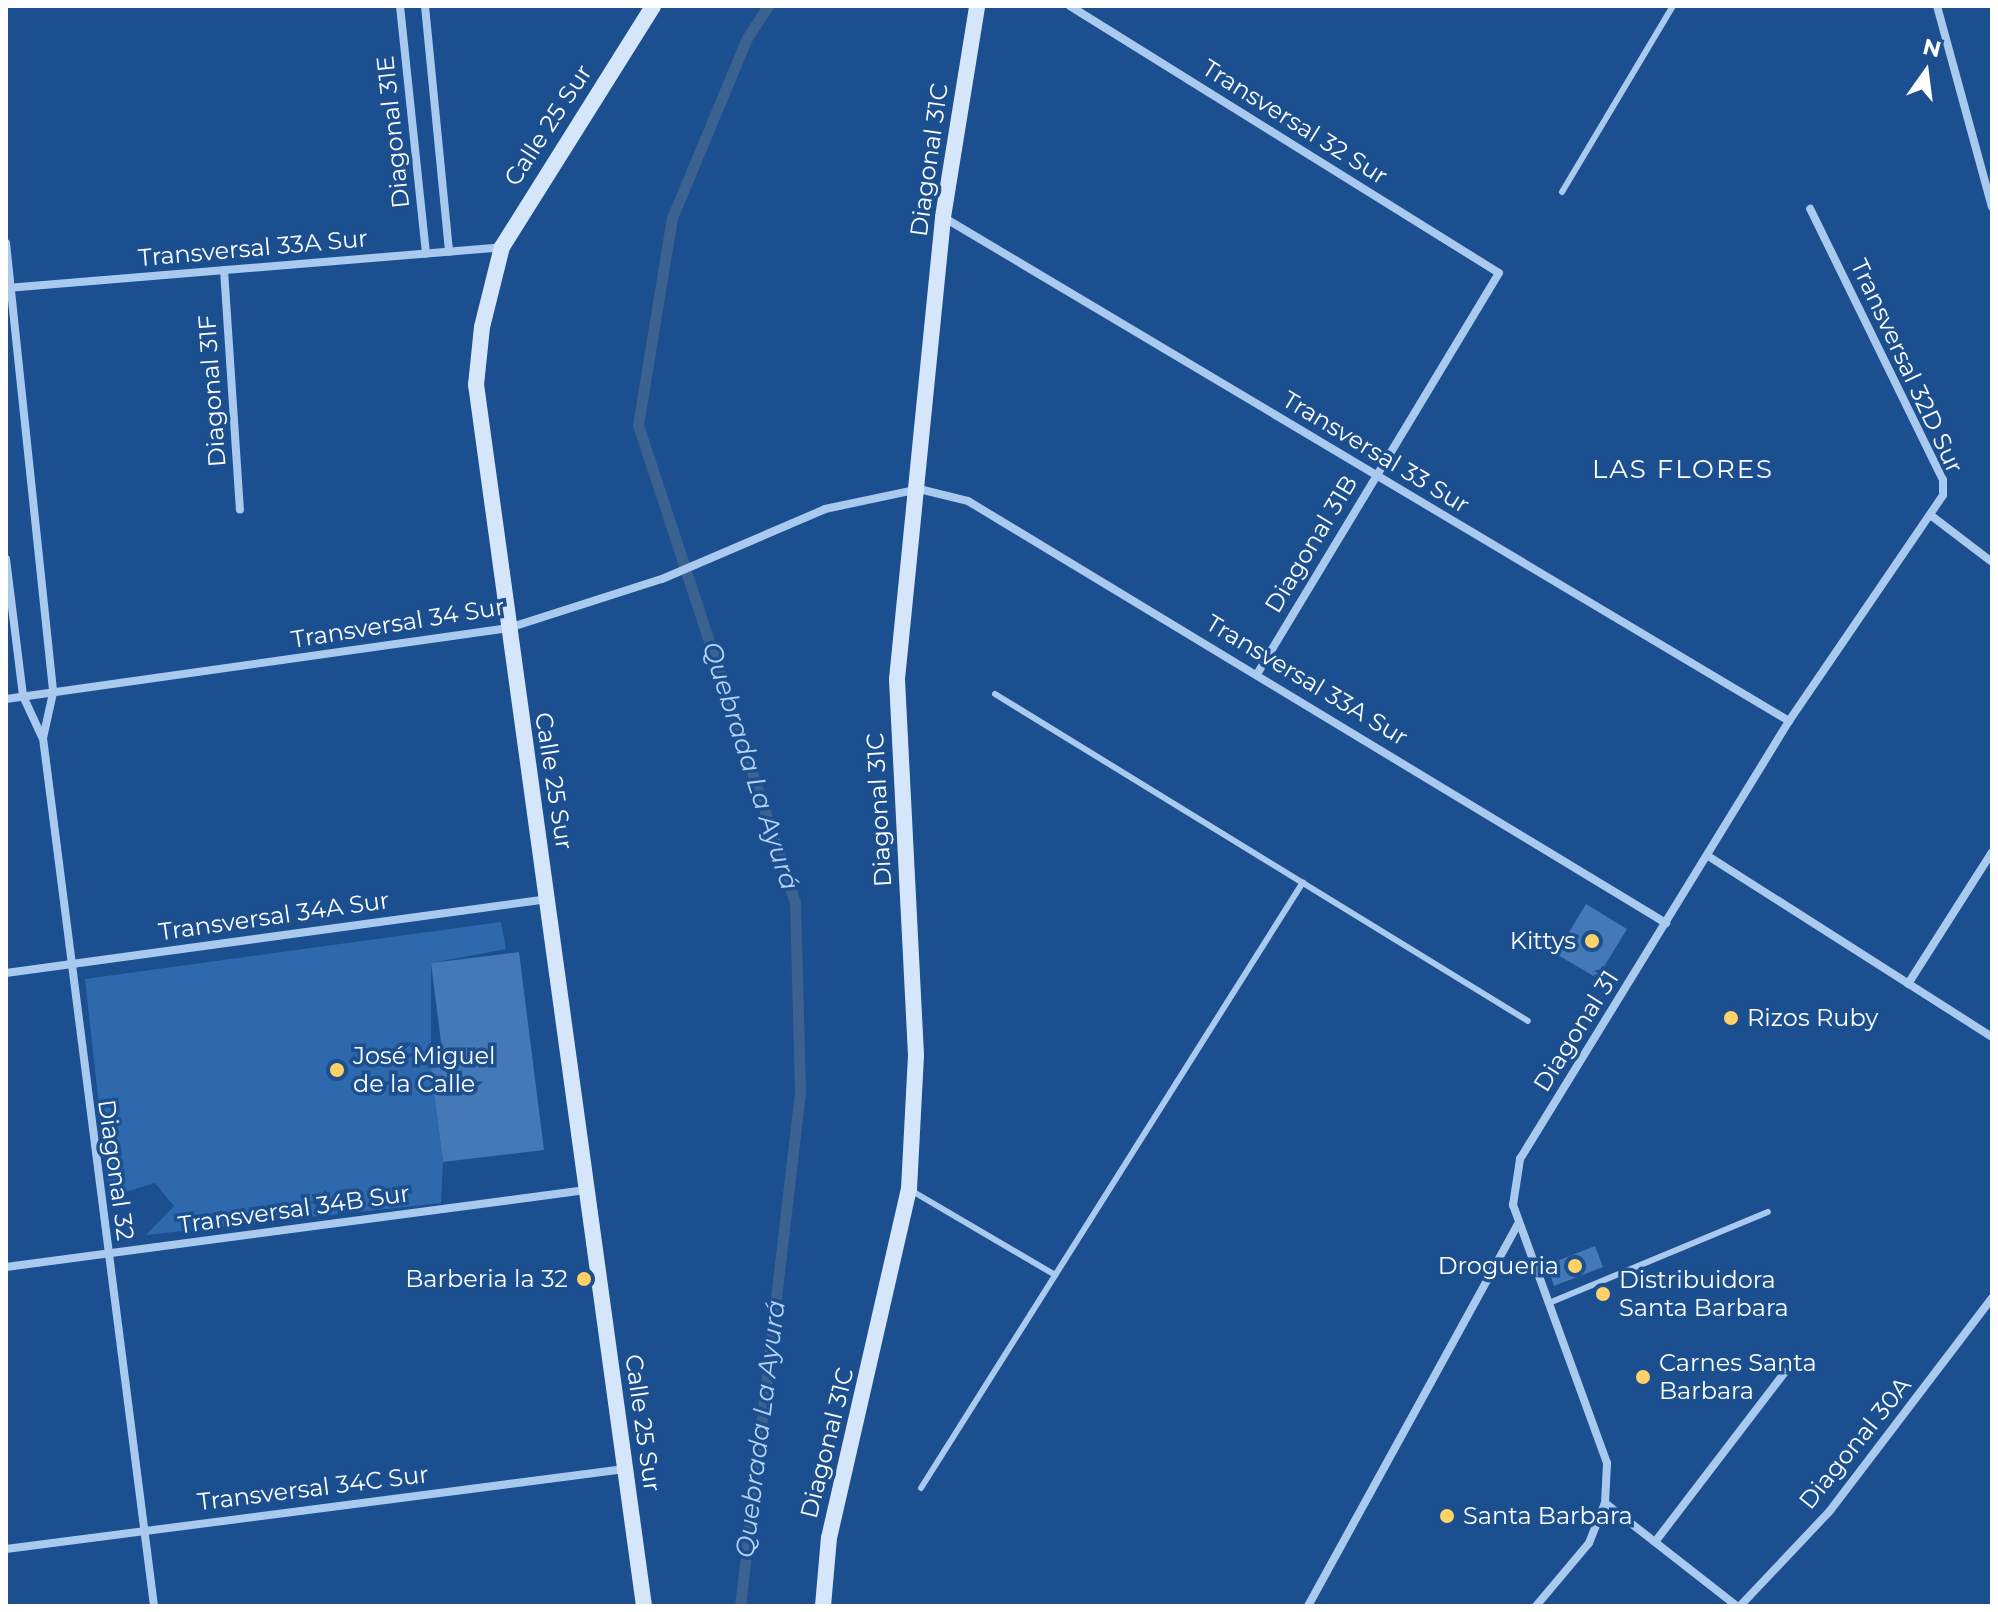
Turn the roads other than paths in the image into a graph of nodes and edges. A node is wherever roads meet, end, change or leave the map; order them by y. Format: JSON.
{"nodes":[{"id":1,"x":400,"y":6,"type":"edge"},
{"id":2,"x":425,"y":6,"type":"edge"},
{"id":3,"x":653,"y":6,"type":"edge"},
{"id":4,"x":977,"y":6,"type":"edge"},
{"id":5,"x":1070,"y":6,"type":"edge"},
{"id":6,"x":1673,"y":6,"type":"edge"},
{"id":7,"x":1937,"y":6,"type":"edge"},
{"id":8,"x":1562,"y":192,"type":"dead end"},
{"id":9,"x":1992,"y":207,"type":"edge"},
{"id":10,"x":1810,"y":209,"type":"dead end"},
{"id":11,"x":943,"y":217,"type":"junction"},
{"id":12,"x":6,"y":243,"type":"edge"},
{"id":13,"x":502,"y":247,"type":"junction"},
{"id":14,"x":449,"y":252,"type":"junction"},
{"id":15,"x":426,"y":254,"type":"junction"},
{"id":16,"x":224,"y":270,"type":"junction"},
{"id":17,"x":1499,"y":273,"type":"joint"},
{"id":18,"x":9,"y":288,"type":"edge"},
{"id":19,"x":1375,"y":475,"type":"junction"},
{"id":20,"x":919,"y":489,"type":"junction"},
{"id":21,"x":240,"y":509,"type":"dead end"},
{"id":22,"x":1933,"y":517,"type":"junction"},
{"id":23,"x":6,"y":559,"type":"edge"},
{"id":24,"x":1992,"y":562,"type":"edge"},
{"id":25,"x":509,"y":628,"type":"junction"},
{"id":26,"x":1258,"y":673,"type":"junction"},
{"id":27,"x":53,"y":693,"type":"junction"},
{"id":28,"x":995,"y":694,"type":"dead end"},
{"id":29,"x":23,"y":696,"type":"junction"},
{"id":30,"x":6,"y":699,"type":"edge"},
{"id":31,"x":1789,"y":721,"type":"junction"},
{"id":32,"x":43,"y":738,"type":"junction"},
{"id":33,"x":1992,"y":852,"type":"edge"},
{"id":34,"x":1708,"y":856,"type":"junction"},
{"id":35,"x":1303,"y":882,"type":"junction"},
{"id":36,"x":548,"y":899,"type":"junction"},
{"id":37,"x":1666,"y":923,"type":"junction"},
{"id":38,"x":69,"y":964,"type":"junction"},
{"id":39,"x":6,"y":973,"type":"edge"},
{"id":40,"x":1908,"y":984,"type":"junction"},
{"id":41,"x":1528,"y":1021,"type":"dead end"},
{"id":42,"x":1992,"y":1037,"type":"edge"},
{"id":43,"x":909,"y":1189,"type":"junction"},
{"id":44,"x":587,"y":1190,"type":"junction"},
{"id":45,"x":1768,"y":1212,"type":"dead end"},
{"id":46,"x":1518,"y":1224,"type":"junction"},
{"id":47,"x":107,"y":1254,"type":"junction"},
{"id":48,"x":6,"y":1267,"type":"edge"},
{"id":49,"x":1055,"y":1275,"type":"junction"},
{"id":50,"x":1992,"y":1298,"type":"edge"},
{"id":51,"x":1549,"y":1303,"type":"junction"},
{"id":52,"x":1785,"y":1372,"type":"dead end"},
{"id":53,"x":625,"y":1469,"type":"junction"},
{"id":54,"x":921,"y":1488,"type":"dead end"},
{"id":55,"x":1605,"y":1503,"type":"junction"},
{"id":56,"x":143,"y":1530,"type":"junction"},
{"id":57,"x":1655,"y":1542,"type":"junction"},
{"id":58,"x":6,"y":1549,"type":"edge"},
{"id":59,"x":154,"y":1606,"type":"edge"},
{"id":60,"x":644,"y":1606,"type":"edge"},
{"id":61,"x":823,"y":1606,"type":"edge"},
{"id":62,"x":1308,"y":1606,"type":"edge"},
{"id":63,"x":1536,"y":1606,"type":"edge"},
{"id":64,"x":1739,"y":1606,"type":"edge"}],
"edges":[{"from":1,"to":15,"type":"street","name":"Diagonal 31E"},
{"from":2,"to":14,"type":"street","name":"Diagonal 31E"},
{"from":3,"to":13,"type":"main road","name":"Calle 25 Sur"},
{"from":4,"to":11,"type":"main road","name":"Diagonal 31C"},
{"from":5,"to":17,"type":"street","name":"Transversal 32 Sur"},
{"from":6,"to":8,"type":"lane"},
{"from":7,"to":9,"type":"street"},
{"from":10,"to":22,"type":"street","name":"Transversal 32D Sur"},
{"from":11,"to":19,"type":"street","name":"Transversal 33 Sur"},
{"from":11,"to":20,"type":"main road","name":"Diagonal 31C"},
{"from":12,"to":18,"type":"street","name":"Diagonal 32"},
{"from":13,"to":14,"type":"street","name":"Transversal 33A Sur"},
{"from":13,"to":25,"type":"main road","name":"Calle 25 Sur"},
{"from":14,"to":15,"type":"street","name":"Transversal 33A Sur"},
{"from":15,"to":16,"type":"street","name":"Transversal 33A Sur"},
{"from":16,"to":18,"type":"street","name":"Transversal 33A Sur"},
{"from":16,"to":21,"type":"street","name":"Diagonal 31F"},
{"from":17,"to":19,"type":"street","name":"Diagonal 31B"},
{"from":18,"to":27,"type":"street","name":"Diagonal 32"},
{"from":19,"to":26,"type":"street","name":"Diagonal 31B"},
{"from":19,"to":31,"type":"street","name":"Transversal 33 Sur"},
{"from":20,"to":25,"type":"street","name":"Transversal 34 Sur"},
{"from":20,"to":26,"type":"street","name":"Transversal 33A Sur"},
{"from":20,"to":43,"type":"main road","name":"Diagonal 31C"},
{"from":22,"to":24,"type":"street"},
{"from":22,"to":31,"type":"street","name":"Diagonal 31"},
{"from":23,"to":29,"type":"street","name":"Diagonal 32"},
{"from":25,"to":27,"type":"street","name":"Transversal 34 Sur"},
{"from":25,"to":36,"type":"main road","name":"Calle 25 Sur"},
{"from":26,"to":37,"type":"street","name":"Transversal 33A Sur"},
{"from":27,"to":29,"type":"street","name":"Transversal 34 Sur"},
{"from":27,"to":32,"type":"street","name":"Diagonal 32"},
{"from":28,"to":35,"type":"lane"},
{"from":29,"to":30,"type":"street","name":"Transversal 34 Sur"},
{"from":29,"to":32,"type":"street","name":"Diagonal 32"},
{"from":31,"to":34,"type":"street","name":"Diagonal 31"},
{"from":32,"to":38,"type":"street","name":"Diagonal 32"},
{"from":33,"to":40,"type":"street"},
{"from":34,"to":37,"type":"street","name":"Diagonal 31"},
{"from":34,"to":40,"type":"street"},
{"from":35,"to":41,"type":"lane"},
{"from":35,"to":49,"type":"lane"},
{"from":36,"to":38,"type":"street","name":"Transversal 34A Sur"},
{"from":36,"to":44,"type":"main road","name":"Calle 25 Sur"},
{"from":37,"to":46,"type":"street","name":"Diagonal 31"},
{"from":38,"to":39,"type":"street","name":"Transversal 34A Sur"},
{"from":38,"to":47,"type":"street","name":"Diagonal 32"},
{"from":40,"to":42,"type":"street"},
{"from":43,"to":49,"type":"lane"},
{"from":43,"to":61,"type":"main road","name":"Diagonal 31C"},
{"from":44,"to":47,"type":"street","name":"Transversal 34B Sur"},
{"from":44,"to":53,"type":"main road","name":"Calle 25 Sur"},
{"from":45,"to":51,"type":"lane"},
{"from":46,"to":51,"type":"street","name":"Diagonal 31"},
{"from":46,"to":62,"type":"street"},
{"from":47,"to":48,"type":"street","name":"Transversal 34B Sur"},
{"from":47,"to":56,"type":"street","name":"Diagonal 32"},
{"from":49,"to":54,"type":"lane"},
{"from":50,"to":64,"type":"street","name":"Diagonal 30A"},
{"from":51,"to":55,"type":"street","name":"Diagonal 31"},
{"from":52,"to":57,"type":"street"},
{"from":53,"to":56,"type":"street","name":"Transversal 34C Sur"},
{"from":53,"to":60,"type":"main road","name":"Calle 25 Sur"},
{"from":55,"to":57,"type":"street"},
{"from":55,"to":63,"type":"street","name":"Diagonal 31"},
{"from":56,"to":58,"type":"street","name":"Transversal 34C Sur"},
{"from":56,"to":59,"type":"street","name":"Diagonal 32"},
{"from":57,"to":64,"type":"street"}]}
